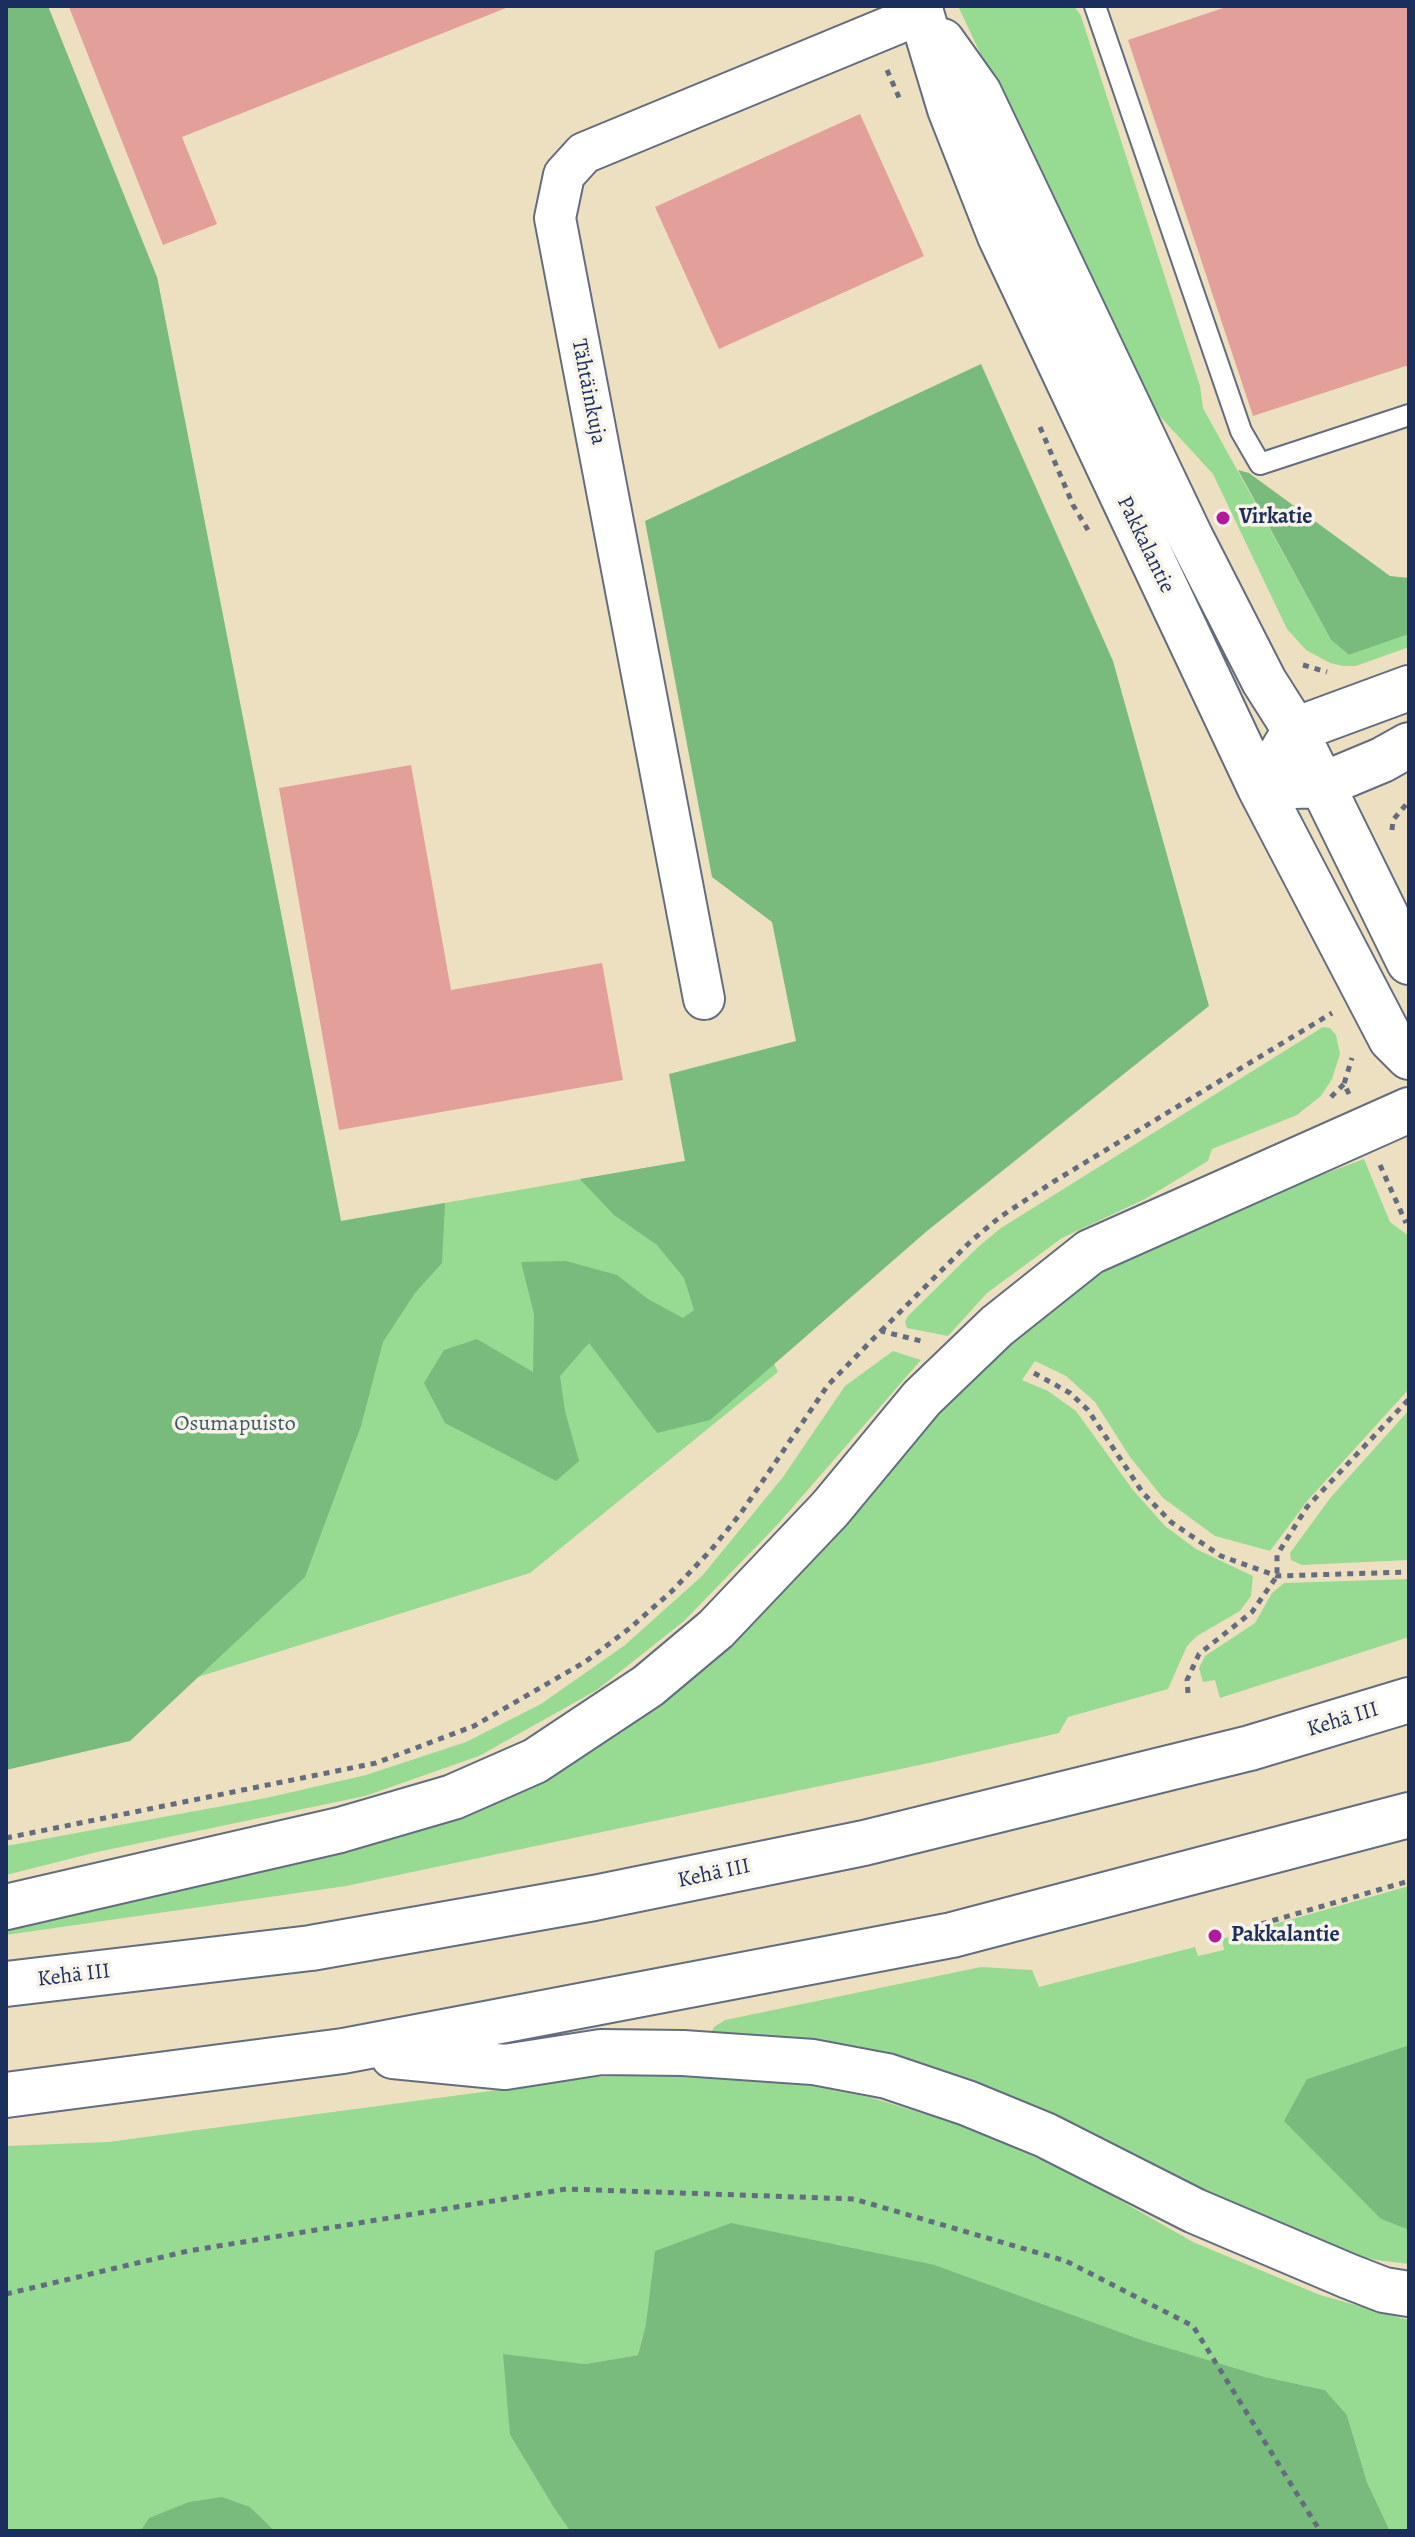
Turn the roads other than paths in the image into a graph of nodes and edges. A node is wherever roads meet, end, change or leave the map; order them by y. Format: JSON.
{"nodes":[{"id":1,"x":1095,"y":6,"type":"edge"},
{"id":2,"x":921,"y":10,"type":"edge"},
{"id":3,"x":1409,"y":415,"type":"edge"},
{"id":4,"x":1409,"y":688,"type":"edge"},
{"id":5,"x":1295,"y":730,"type":"junction"},
{"id":6,"x":1409,"y":745,"type":"edge"},
{"id":7,"x":1322,"y":785,"type":"junction"},
{"id":8,"x":1260,"y":788,"type":"junction"},
{"id":9,"x":1409,"y":962,"type":"edge"},
{"id":10,"x":704,"y":999,"type":"dead end"},
{"id":11,"x":1409,"y":1057,"type":"edge"},
{"id":12,"x":1409,"y":1110,"type":"edge"},
{"id":13,"x":1409,"y":1700,"type":"edge"},
{"id":14,"x":1409,"y":1815,"type":"edge"},
{"id":15,"x":6,"y":1907,"type":"edge"},
{"id":16,"x":6,"y":1984,"type":"edge"},
{"id":17,"x":343,"y":2051,"type":"junction"},
{"id":18,"x":6,"y":2095,"type":"edge"},
{"id":19,"x":1409,"y":2294,"type":"edge"}],
"edges":[{"from":1,"to":3,"type":"lane"},
{"from":2,"to":5,"type":"main road","name":"Pakkalantie"},
{"from":2,"to":8,"type":"main road","name":"Pakkalantie"},
{"from":2,"to":10,"type":"street","name":"Tähtäinkuja"},
{"from":4,"to":5,"type":"main road"},
{"from":5,"to":7,"type":"main road","name":"Pakkalantie"},
{"from":5,"to":8,"type":"main road"},
{"from":6,"to":7,"type":"main road"},
{"from":7,"to":8,"type":"main road"},
{"from":7,"to":9,"type":"main road","name":"Pakkalantie"},
{"from":8,"to":11,"type":"main road","name":"Pakkalantie"},
{"from":12,"to":15,"type":"main road"},
{"from":13,"to":16,"type":"main road","name":"Kehä III"},
{"from":14,"to":17,"type":"main road"},
{"from":17,"to":18,"type":"main road"},
{"from":17,"to":19,"type":"main road"}]}
